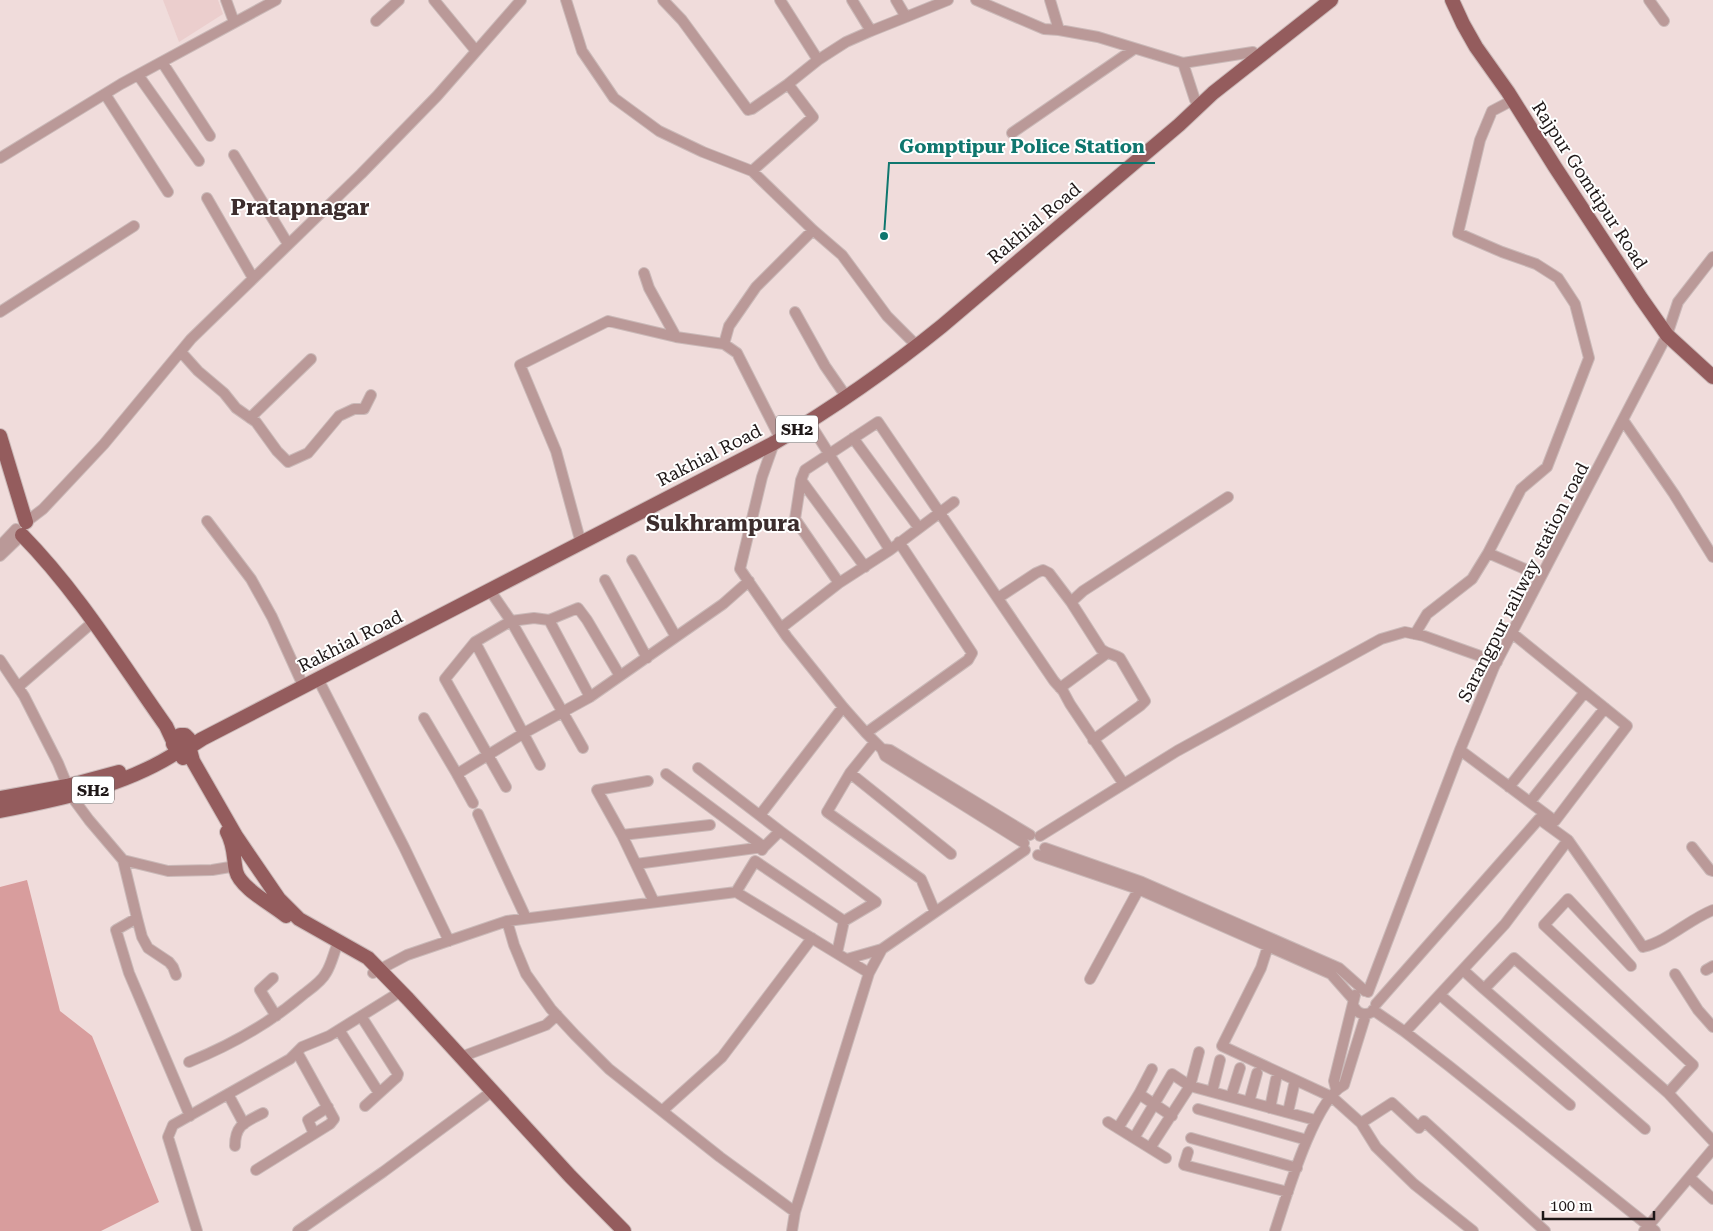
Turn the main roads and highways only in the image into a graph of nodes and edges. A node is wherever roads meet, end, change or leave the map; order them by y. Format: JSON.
{"nodes":[{"id":1,"x":1322,"y":0,"type":"edge"},
{"id":2,"x":1331,"y":0,"type":"edge"},
{"id":3,"x":1452,"y":0,"type":"edge"},
{"id":4,"x":915,"y":344,"type":"junction"},
{"id":5,"x":1713,"y":377,"type":"edge"},
{"id":6,"x":0,"y":436,"type":"edge"},
{"id":7,"x":775,"y":438,"type":"junction"},
{"id":8,"x":0,"y":455,"type":"edge"},
{"id":9,"x":24,"y":528,"type":"junction"},
{"id":10,"x":181,"y":742,"type":"junction"},
{"id":11,"x":70,"y":791,"type":"junction"},
{"id":12,"x":0,"y":798,"type":"edge"},
{"id":13,"x":0,"y":812,"type":"edge"},
{"id":14,"x":236,"y":866,"type":"junction"},
{"id":15,"x":256,"y":867,"type":"junction"},
{"id":16,"x":276,"y":903,"type":"junction"},
{"id":17,"x":298,"y":922,"type":"junction"},
{"id":18,"x":376,"y":972,"type":"junction"},
{"id":19,"x":615,"y":1231,"type":"edge"},
{"id":20,"x":624,"y":1231,"type":"edge"}],
"edges":[{"from":1,"to":4,"type":"main road","name":"Rakhial Road","number":"SH2"},
{"from":2,"to":4,"type":"main road","name":"Rakhial Road","number":"SH2"},
{"from":3,"to":5,"type":"main road","name":"Rajpur Gomtipur Road"},
{"from":4,"to":7,"type":"main road","name":"Rakhial Road","number":"SH2"},
{"from":4,"to":7,"type":"main road","name":"Rakhial Road","number":"SH2"},
{"from":6,"to":9,"type":"main road"},
{"from":7,"to":10,"type":"main road","name":"Rakhial Road","number":"SH2"},
{"from":7,"to":10,"type":"main road","name":"Rakhial Road","number":"SH2"},
{"from":8,"to":9,"type":"main road"},
{"from":9,"to":10,"type":"main road"},
{"from":9,"to":10,"type":"main road"},
{"from":10,"to":11,"type":"main road","name":"Rakhial Road","number":"SH2"},
{"from":10,"to":14,"type":"main road"},
{"from":10,"to":15,"type":"main road"},
{"from":11,"to":12,"type":"main road","name":"Rakhial Road","number":"SH2"},
{"from":11,"to":13,"type":"main road","name":"Rakhial Road","number":"SH2"},
{"from":14,"to":15,"type":"main road"},
{"from":14,"to":16,"type":"main road"},
{"from":15,"to":16,"type":"main road"},
{"from":16,"to":17,"type":"main road"},
{"from":17,"to":18,"type":"main road"},
{"from":17,"to":18,"type":"main road"},
{"from":18,"to":19,"type":"main road"},
{"from":18,"to":20,"type":"main road"}]}
